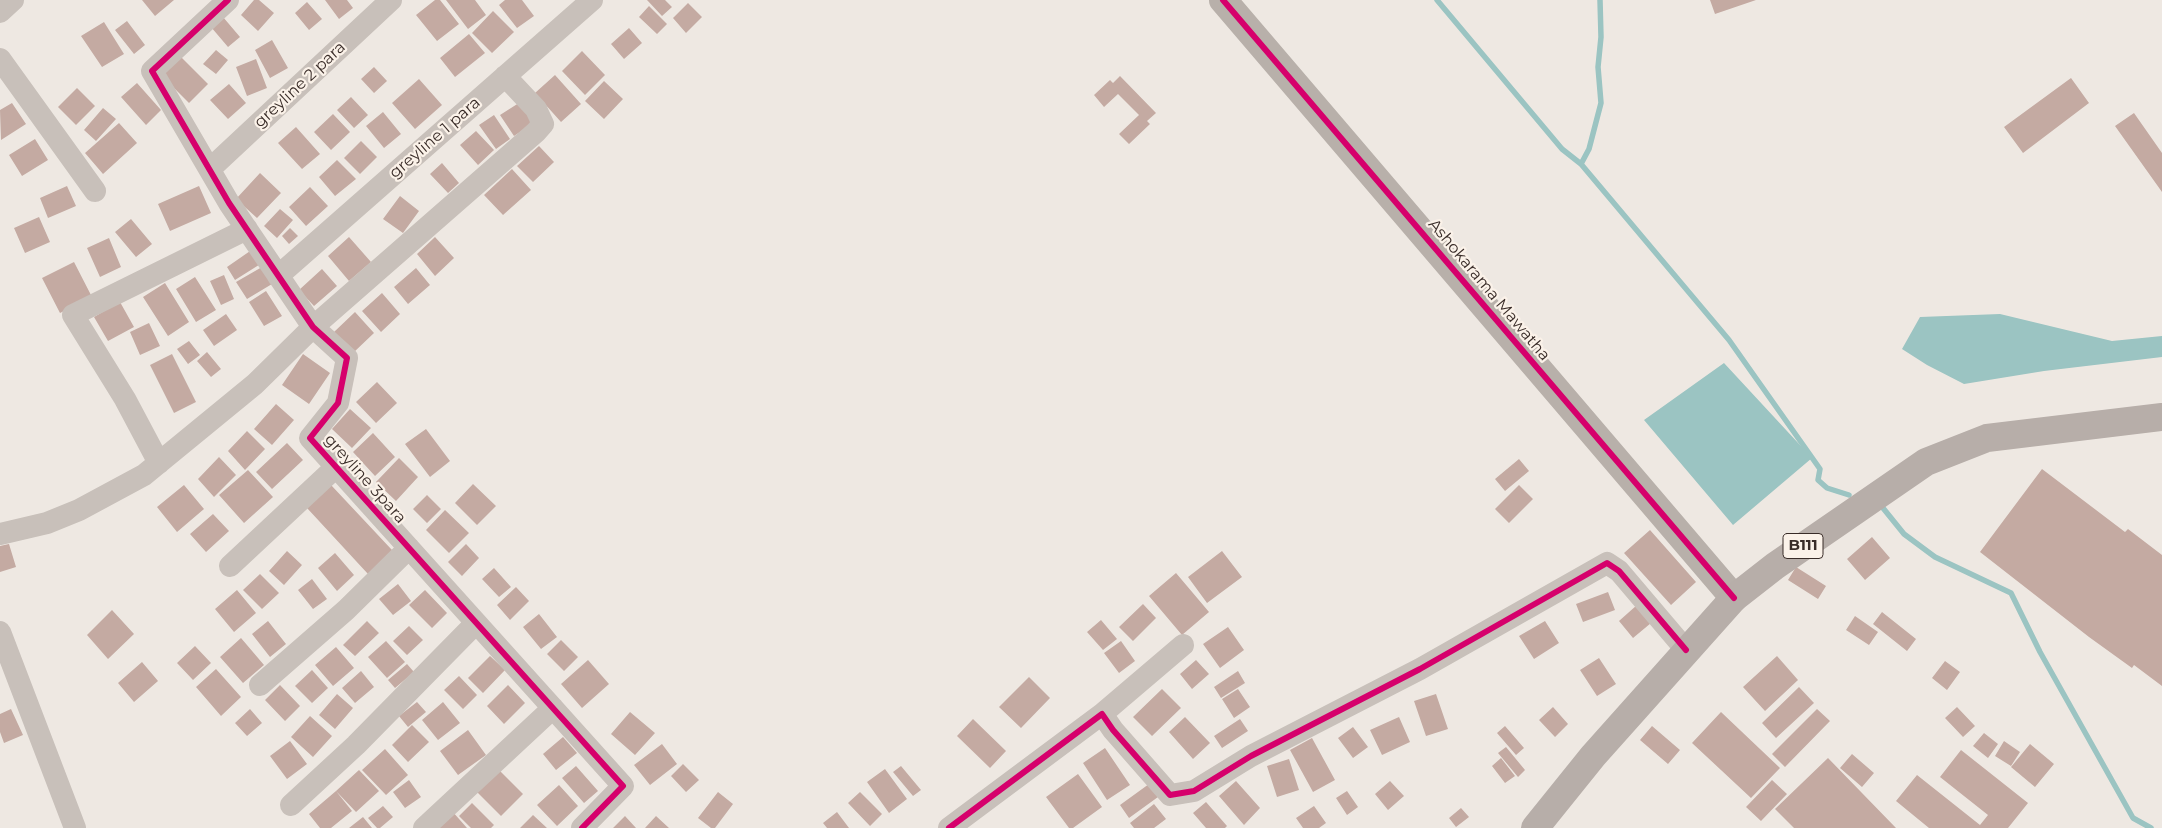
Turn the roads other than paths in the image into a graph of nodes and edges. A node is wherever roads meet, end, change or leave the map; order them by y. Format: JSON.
{"nodes":[{"id":1,"x":13,"y":0,"type":"edge"},
{"id":2,"x":228,"y":0,"type":"edge"},
{"id":3,"x":391,"y":0,"type":"edge"},
{"id":4,"x":592,"y":0,"type":"edge"},
{"id":5,"x":1223,"y":0,"type":"edge"},
{"id":6,"x":0,"y":12,"type":"edge"},
{"id":7,"x":0,"y":59,"type":"edge"},
{"id":8,"x":505,"y":76,"type":"junction"},
{"id":9,"x":210,"y":169,"type":"junction"},
{"id":10,"x":95,"y":191,"type":"dead end"},
{"id":11,"x":247,"y":229,"type":"junction"},
{"id":12,"x":278,"y":276,"type":"junction"},
{"id":13,"x":313,"y":327,"type":"junction"},
{"id":14,"x":2162,"y":417,"type":"edge"},
{"id":15,"x":159,"y":463,"type":"junction"},
{"id":16,"x":336,"y":467,"type":"junction"},
{"id":17,"x":0,"y":534,"type":"edge"},
{"id":18,"x":409,"y":548,"type":"junction"},
{"id":19,"x":230,"y":566,"type":"dead end"},
{"id":20,"x":1734,"y":598,"type":"junction"},
{"id":21,"x":476,"y":623,"type":"junction"},
{"id":22,"x":0,"y":632,"type":"edge"},
{"id":23,"x":1183,"y":645,"type":"dead end"},
{"id":24,"x":1686,"y":650,"type":"junction"},
{"id":25,"x":260,"y":685,"type":"dead end"},
{"id":26,"x":553,"y":708,"type":"junction"},
{"id":27,"x":1102,"y":714,"type":"junction"},
{"id":28,"x":290,"y":805,"type":"dead end"},
{"id":29,"x":952,"y":827,"type":"edge"},
{"id":30,"x":75,"y":828,"type":"edge"},
{"id":31,"x":424,"y":828,"type":"edge"},
{"id":32,"x":582,"y":828,"type":"edge"},
{"id":33,"x":1534,"y":828,"type":"edge"}],
"edges":[{"from":1,"to":6,"type":"street"},
{"from":2,"to":9,"type":"street","name":"greyline 3para"},
{"from":3,"to":9,"type":"street","name":"greyline 2 para"},
{"from":4,"to":8,"type":"street","name":"greyline 1 para"},
{"from":5,"to":20,"type":"street","name":"Ashokarama Mawatha"},
{"from":7,"to":10,"type":"street"},
{"from":8,"to":12,"type":"street","name":"greyline 1 para"},
{"from":8,"to":13,"type":"street"},
{"from":9,"to":11,"type":"street","name":"greyline 3para"},
{"from":11,"to":12,"type":"street","name":"greyline 3para"},
{"from":11,"to":15,"type":"street"},
{"from":12,"to":13,"type":"street","name":"greyline 3para"},
{"from":13,"to":15,"type":"street"},
{"from":13,"to":16,"type":"street","name":"greyline 3para"},
{"from":14,"to":20,"type":"main road","number":"B111"},
{"from":15,"to":17,"type":"street"},
{"from":16,"to":18,"type":"street","name":"greyline 3para"},
{"from":16,"to":19,"type":"street"},
{"from":18,"to":21,"type":"street","name":"greyline 3para"},
{"from":18,"to":25,"type":"street"},
{"from":20,"to":24,"type":"main road","number":"B111"},
{"from":21,"to":26,"type":"street","name":"greyline 3para"},
{"from":21,"to":28,"type":"street"},
{"from":22,"to":30,"type":"street"},
{"from":23,"to":27,"type":"street"},
{"from":24,"to":27,"type":"street"},
{"from":24,"to":33,"type":"main road","number":"B111"},
{"from":26,"to":31,"type":"street"},
{"from":26,"to":32,"type":"street","name":"greyline 3para"},
{"from":27,"to":29,"type":"street"}]}
